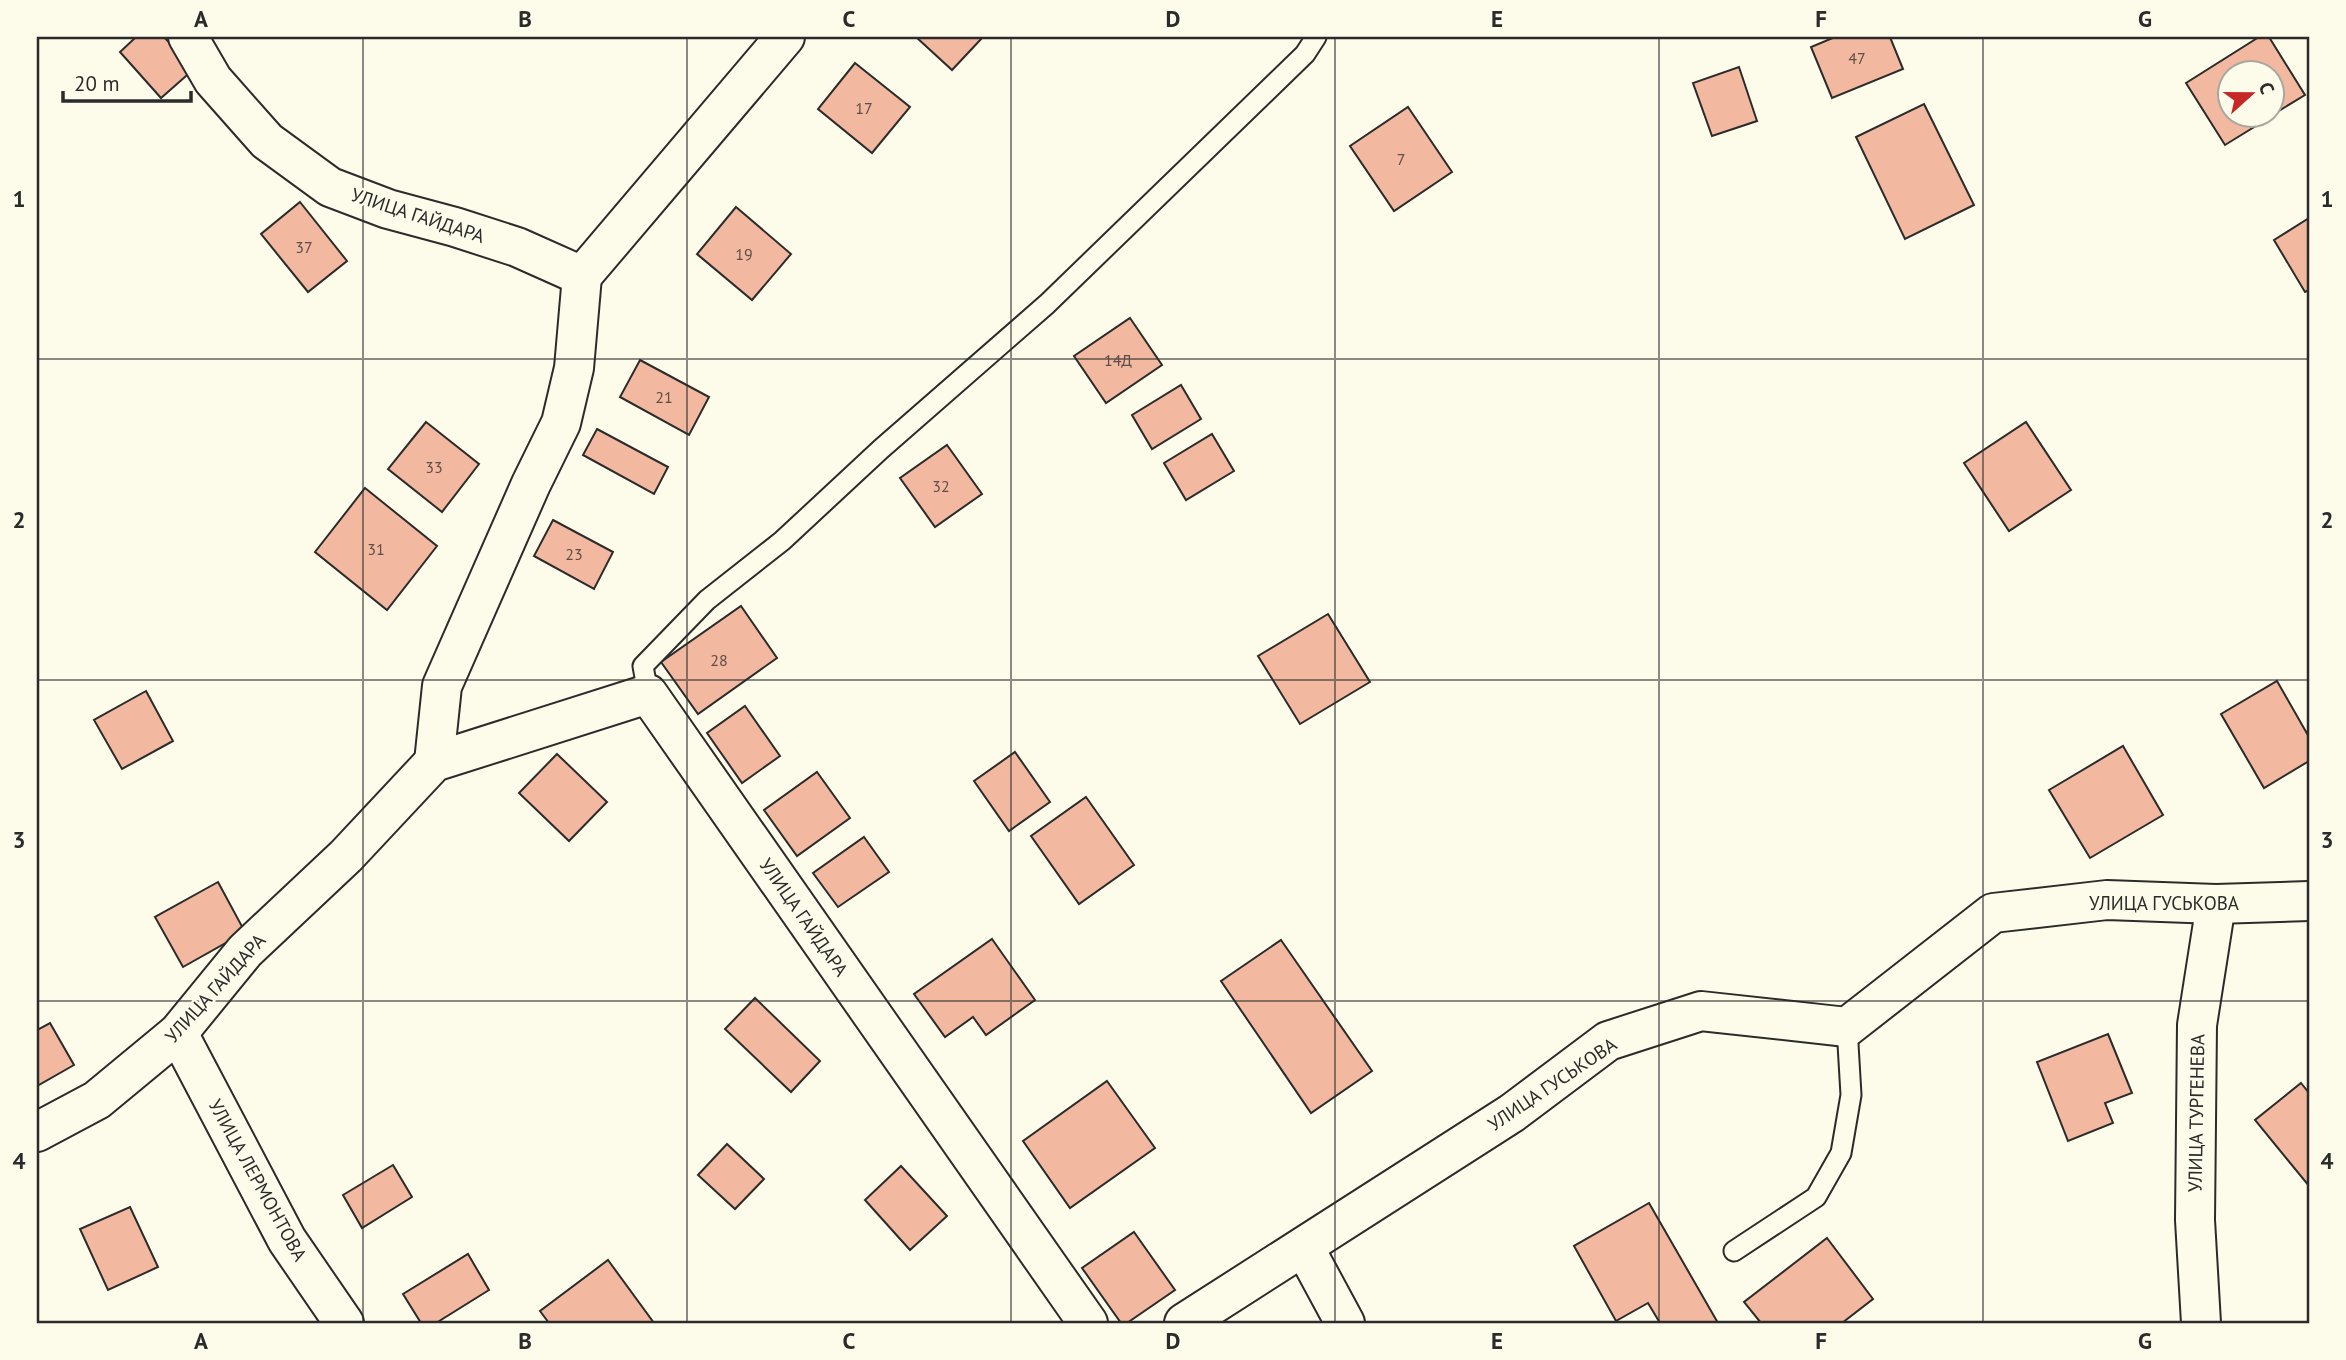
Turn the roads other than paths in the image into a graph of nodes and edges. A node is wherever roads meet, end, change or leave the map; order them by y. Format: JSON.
{"nodes":[{"id":1,"x":188,"y":37,"type":"edge"},
{"id":2,"x":785,"y":37,"type":"edge"},
{"id":3,"x":1316,"y":37,"type":"edge"},
{"id":4,"x":582,"y":276,"type":"junction"},
{"id":5,"x":648,"y":694,"type":"junction"},
{"id":6,"x":434,"y":762,"type":"junction"},
{"id":7,"x":2309,"y":901,"type":"edge"},
{"id":8,"x":2216,"y":904,"type":"junction"},
{"id":9,"x":1847,"y":1027,"type":"junction"},
{"id":10,"x":178,"y":1033,"type":"junction"},
{"id":11,"x":37,"y":1132,"type":"edge"},
{"id":12,"x":1304,"y":1247,"type":"junction"},
{"id":13,"x":1734,"y":1251,"type":"dead end"},
{"id":14,"x":344,"y":1323,"type":"edge"},
{"id":15,"x":1088,"y":1323,"type":"edge"},
{"id":16,"x":1184,"y":1323,"type":"edge"},
{"id":17,"x":1345,"y":1323,"type":"edge"},
{"id":18,"x":2201,"y":1323,"type":"edge"}],
"edges":[{"from":1,"to":4,"type":"street","name":"УЛИЦА ГАЙДАРА"},
{"from":2,"to":4,"type":"street"},
{"from":3,"to":5,"type":"lane"},
{"from":4,"to":6,"type":"street"},
{"from":5,"to":6,"type":"street","name":"УЛИЦА ГАЙДАРА"},
{"from":5,"to":15,"type":"street","name":"УЛИЦА ГАЙДАРА"},
{"from":6,"to":10,"type":"street","name":"УЛИЦА ГАЙДАРА"},
{"from":7,"to":8,"type":"street","name":"УЛИЦА ГУСЬКОВА"},
{"from":8,"to":9,"type":"street","name":"УЛИЦА ГУСЬКОВА"},
{"from":8,"to":18,"type":"street","name":"УЛИЦА ТУРГЕНЕВА"},
{"from":9,"to":12,"type":"street","name":"УЛИЦА ГУСЬКОВА"},
{"from":9,"to":13,"type":"lane"},
{"from":10,"to":11,"type":"street","name":"УЛИЦА ГАЙДАРА"},
{"from":10,"to":14,"type":"street","name":"УЛИЦА ЛЕРМОНТОВА"},
{"from":12,"to":16,"type":"street","name":"УЛИЦА ГУСЬКОВА"},
{"from":12,"to":17,"type":"street"}]}
